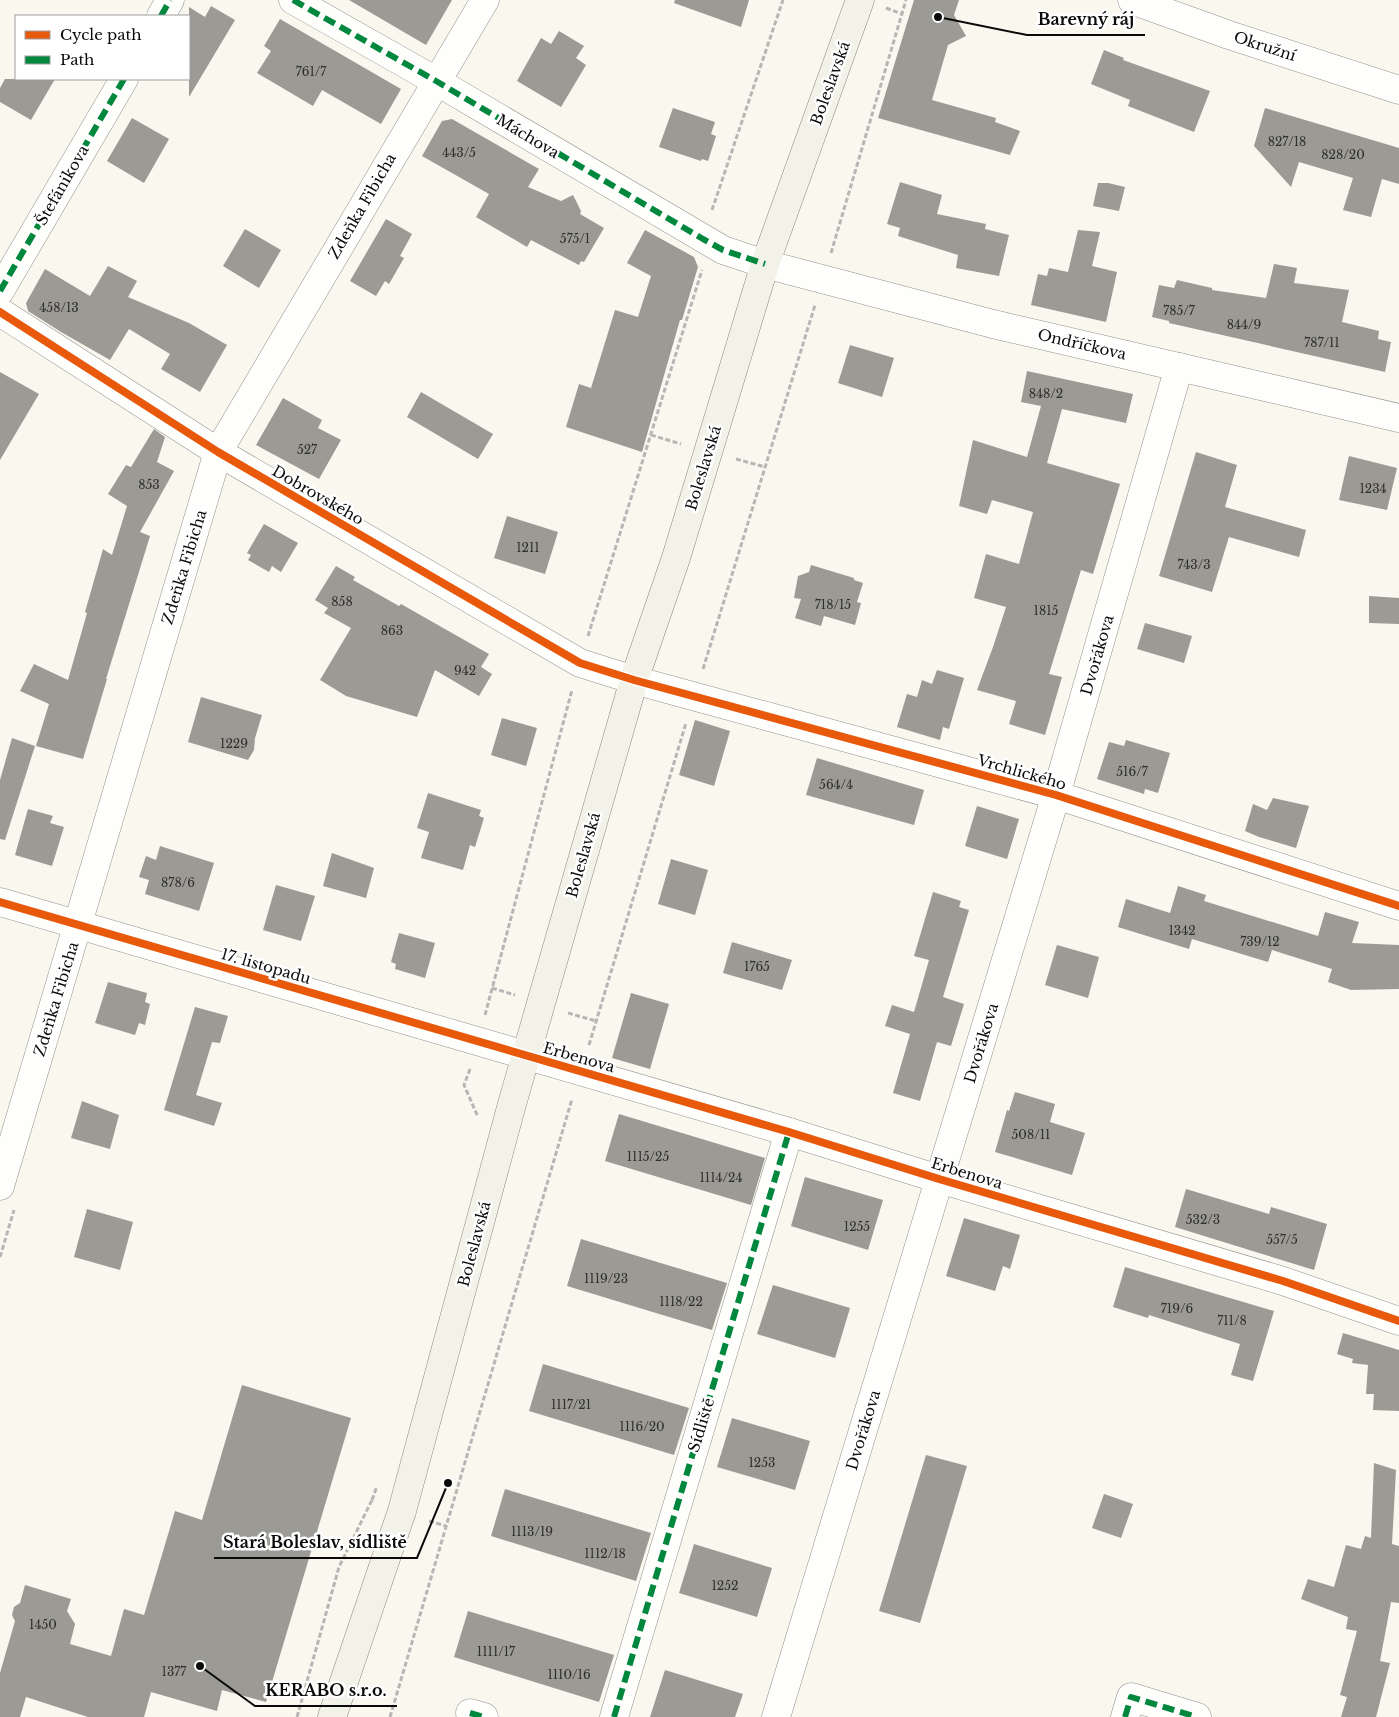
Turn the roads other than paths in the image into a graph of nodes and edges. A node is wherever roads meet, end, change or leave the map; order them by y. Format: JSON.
{"nodes":[{"id":1,"x":170,"y":0,"type":"edge"},
{"id":2,"x":293,"y":0,"type":"edge"},
{"id":3,"x":485,"y":0,"type":"edge"},
{"id":4,"x":860,"y":0,"type":"edge"},
{"id":5,"x":1132,"y":0,"type":"edge"},
{"id":6,"x":162,"y":15,"type":"edge"},
{"id":7,"x":123,"y":80,"type":"edge"},
{"id":8,"x":436,"y":81,"type":"junction"},
{"id":9,"x":1399,"y":90,"type":"edge"},
{"id":10,"x":766,"y":264,"type":"junction"},
{"id":11,"x":0,"y":291,"type":"edge"},
{"id":12,"x":0,"y":312,"type":"edge"},
{"id":13,"x":1179,"y":367,"type":"junction"},
{"id":14,"x":1399,"y":418,"type":"edge"},
{"id":15,"x":218,"y":452,"type":"junction"},
{"id":16,"x":634,"y":680,"type":"junction"},
{"id":17,"x":1056,"y":795,"type":"junction"},
{"id":18,"x":0,"y":902,"type":"edge"},
{"id":19,"x":1399,"y":906,"type":"edge"},
{"id":20,"x":78,"y":926,"type":"junction"},
{"id":21,"x":526,"y":1056,"type":"junction"},
{"id":22,"x":789,"y":1132,"type":"junction"},
{"id":23,"x":940,"y":1179,"type":"junction"},
{"id":24,"x":0,"y":1186,"type":"edge"},
{"id":25,"x":1399,"y":1322,"type":"edge"},
{"id":26,"x":332,"y":1717,"type":"edge"},
{"id":27,"x":614,"y":1717,"type":"edge"},
{"id":28,"x":776,"y":1717,"type":"edge"},
{"id":29,"x":1125,"y":1717,"type":"edge"},
{"id":30,"x":1197,"y":1717,"type":"edge"}],
"edges":[{"from":1,"to":6,"type":"street"},
{"from":2,"to":8,"type":"street","name":"Máchova"},
{"from":3,"to":8,"type":"street","name":"Zdeňka Fibicha"},
{"from":4,"to":10,"type":"main road","name":"Boleslavská"},
{"from":5,"to":9,"type":"street","name":"Okružní"},
{"from":7,"to":11,"type":"street","name":"Štefánikova"},
{"from":8,"to":10,"type":"street","name":"Máchova"},
{"from":8,"to":15,"type":"street","name":"Zdeňka Fibicha"},
{"from":10,"to":13,"type":"street","name":"Ondříčkova"},
{"from":10,"to":16,"type":"main road","name":"Boleslavská"},
{"from":12,"to":15,"type":"street","name":"Dobrovského"},
{"from":13,"to":14,"type":"street","name":"Ondříčkova"},
{"from":13,"to":17,"type":"street","name":"Dvořákova"},
{"from":15,"to":16,"type":"street","name":"Dobrovského"},
{"from":15,"to":20,"type":"street","name":"Zdeňka Fibicha"},
{"from":16,"to":17,"type":"street","name":"Vrchlického"},
{"from":16,"to":21,"type":"main road","name":"Boleslavská"},
{"from":17,"to":19,"type":"street","name":"Vrchlického"},
{"from":17,"to":23,"type":"street","name":"Dvořákova"},
{"from":18,"to":20,"type":"street","name":"17. listopadu"},
{"from":20,"to":21,"type":"street","name":"17. listopadu"},
{"from":20,"to":24,"type":"street","name":"Zdeňka Fibicha"},
{"from":21,"to":22,"type":"street","name":"Erbenova"},
{"from":21,"to":26,"type":"main road","name":"Boleslavská"},
{"from":22,"to":23,"type":"street","name":"Erbenova"},
{"from":22,"to":27,"type":"street","name":"Sídliště"},
{"from":23,"to":25,"type":"street","name":"Erbenova"},
{"from":23,"to":28,"type":"street","name":"Dvořákova"},
{"from":29,"to":30,"type":"street"}]}
